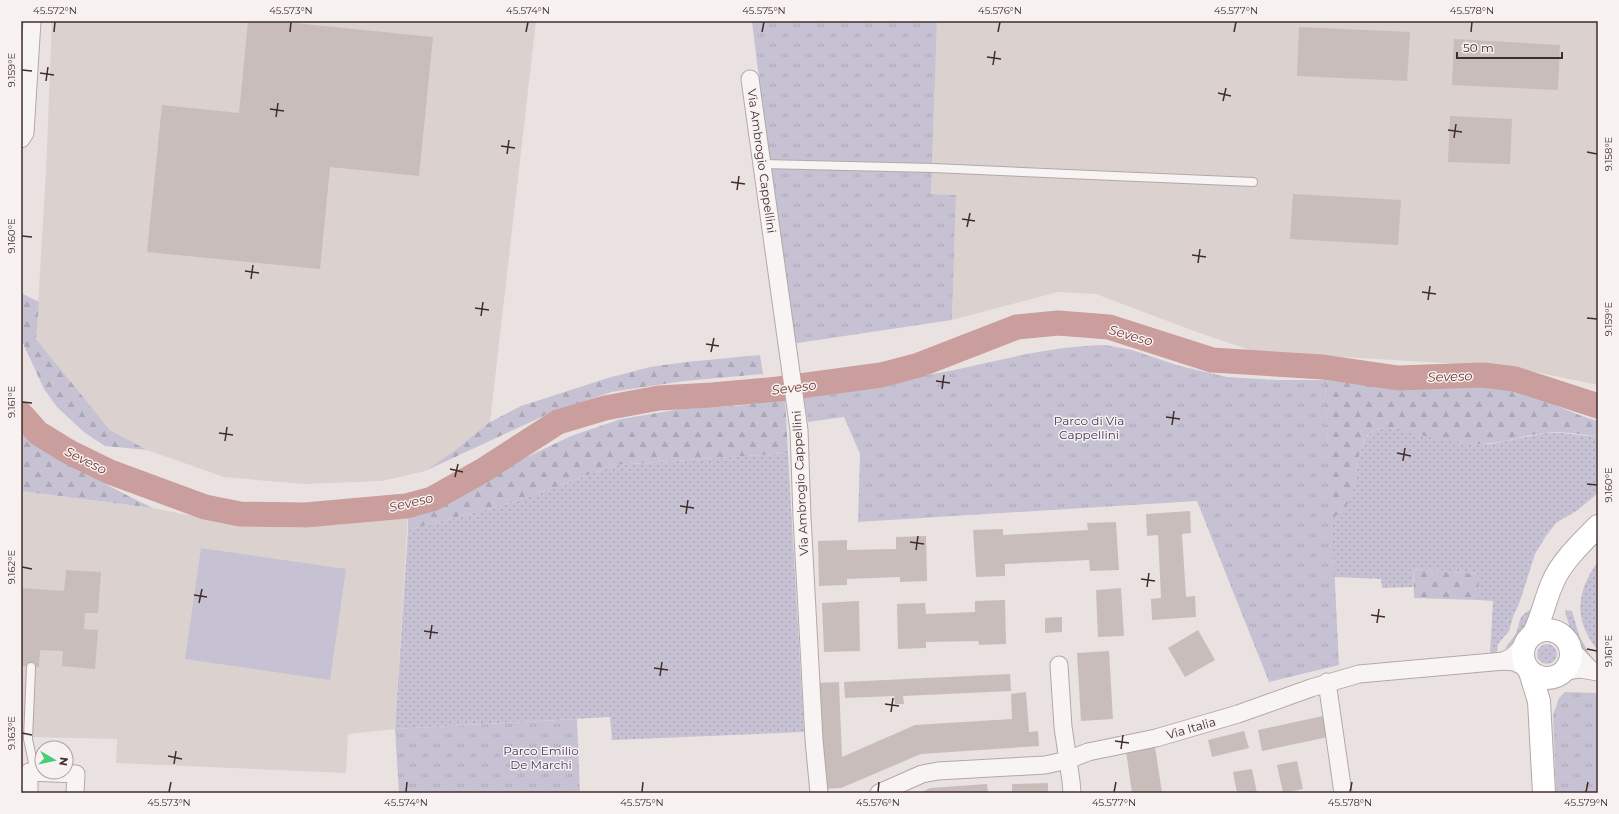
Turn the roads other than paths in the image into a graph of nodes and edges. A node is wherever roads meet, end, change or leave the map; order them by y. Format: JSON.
{"nodes":[{"id":1,"x":32,"y":21,"type":"edge"},
{"id":2,"x":750,"y":79,"type":"dead end"},
{"id":3,"x":21,"y":139,"type":"edge"},
{"id":4,"x":763,"y":164,"type":"junction"},
{"id":5,"x":1253,"y":182,"type":"dead end"},
{"id":6,"x":1598,"y":526,"type":"edge"},
{"id":7,"x":1576,"y":550,"type":"junction"},
{"id":8,"x":1529,"y":638,"type":"junction"},
{"id":9,"x":1567,"y":642,"type":"junction"},
{"id":10,"x":1504,"y":661,"type":"junction"},
{"id":11,"x":1059,"y":665,"type":"dead end"},
{"id":12,"x":31,"y":667,"type":"dead end"},
{"id":13,"x":1528,"y":669,"type":"junction"},
{"id":14,"x":1594,"y":671,"type":"edge"},
{"id":15,"x":1562,"y":673,"type":"junction"},
{"id":16,"x":1328,"y":682,"type":"junction"},
{"id":17,"x":1541,"y":718,"type":"junction"},
{"id":18,"x":1068,"y":760,"type":"junction"},
{"id":19,"x":34,"y":767,"type":"edge"},
{"id":20,"x":34,"y":772,"type":"edge"},
{"id":21,"x":74,"y":774,"type":"edge"},
{"id":22,"x":28,"y":793,"type":"edge"},
{"id":23,"x":75,"y":793,"type":"edge"},
{"id":24,"x":819,"y":793,"type":"edge"},
{"id":25,"x":879,"y":793,"type":"edge"},
{"id":26,"x":1072,"y":793,"type":"edge"},
{"id":27,"x":1343,"y":793,"type":"edge"},
{"id":28,"x":1544,"y":793,"type":"edge"}],
"edges":[{"from":1,"to":3,"type":"street"},
{"from":2,"to":4,"type":"street","name":"Via Ambrogio Cappellini"},
{"from":4,"to":5,"type":"lane"},
{"from":4,"to":24,"type":"street","name":"Via Ambrogio Cappellini"},
{"from":6,"to":7,"type":"street"},
{"from":7,"to":8,"type":"street"},
{"from":7,"to":9,"type":"street"},
{"from":8,"to":9,"type":"street"},
{"from":8,"to":10,"type":"street"},
{"from":8,"to":13,"type":"street"},
{"from":9,"to":14,"type":"street"},
{"from":9,"to":15,"type":"street"},
{"from":10,"to":13,"type":"street","name":"Via Italia"},
{"from":10,"to":16,"type":"street","name":"Via Italia"},
{"from":11,"to":18,"type":"street"},
{"from":12,"to":19,"type":"lane"},
{"from":13,"to":15,"type":"street"},
{"from":13,"to":17,"type":"street"},
{"from":14,"to":15,"type":"street"},
{"from":15,"to":17,"type":"street"},
{"from":16,"to":18,"type":"street","name":"Via Italia"},
{"from":16,"to":27,"type":"street"},
{"from":17,"to":28,"type":"street"},
{"from":18,"to":25,"type":"street","name":"Via Italia"},
{"from":18,"to":26,"type":"street"},
{"from":20,"to":22,"type":"street"},
{"from":21,"to":23,"type":"street"}]}
